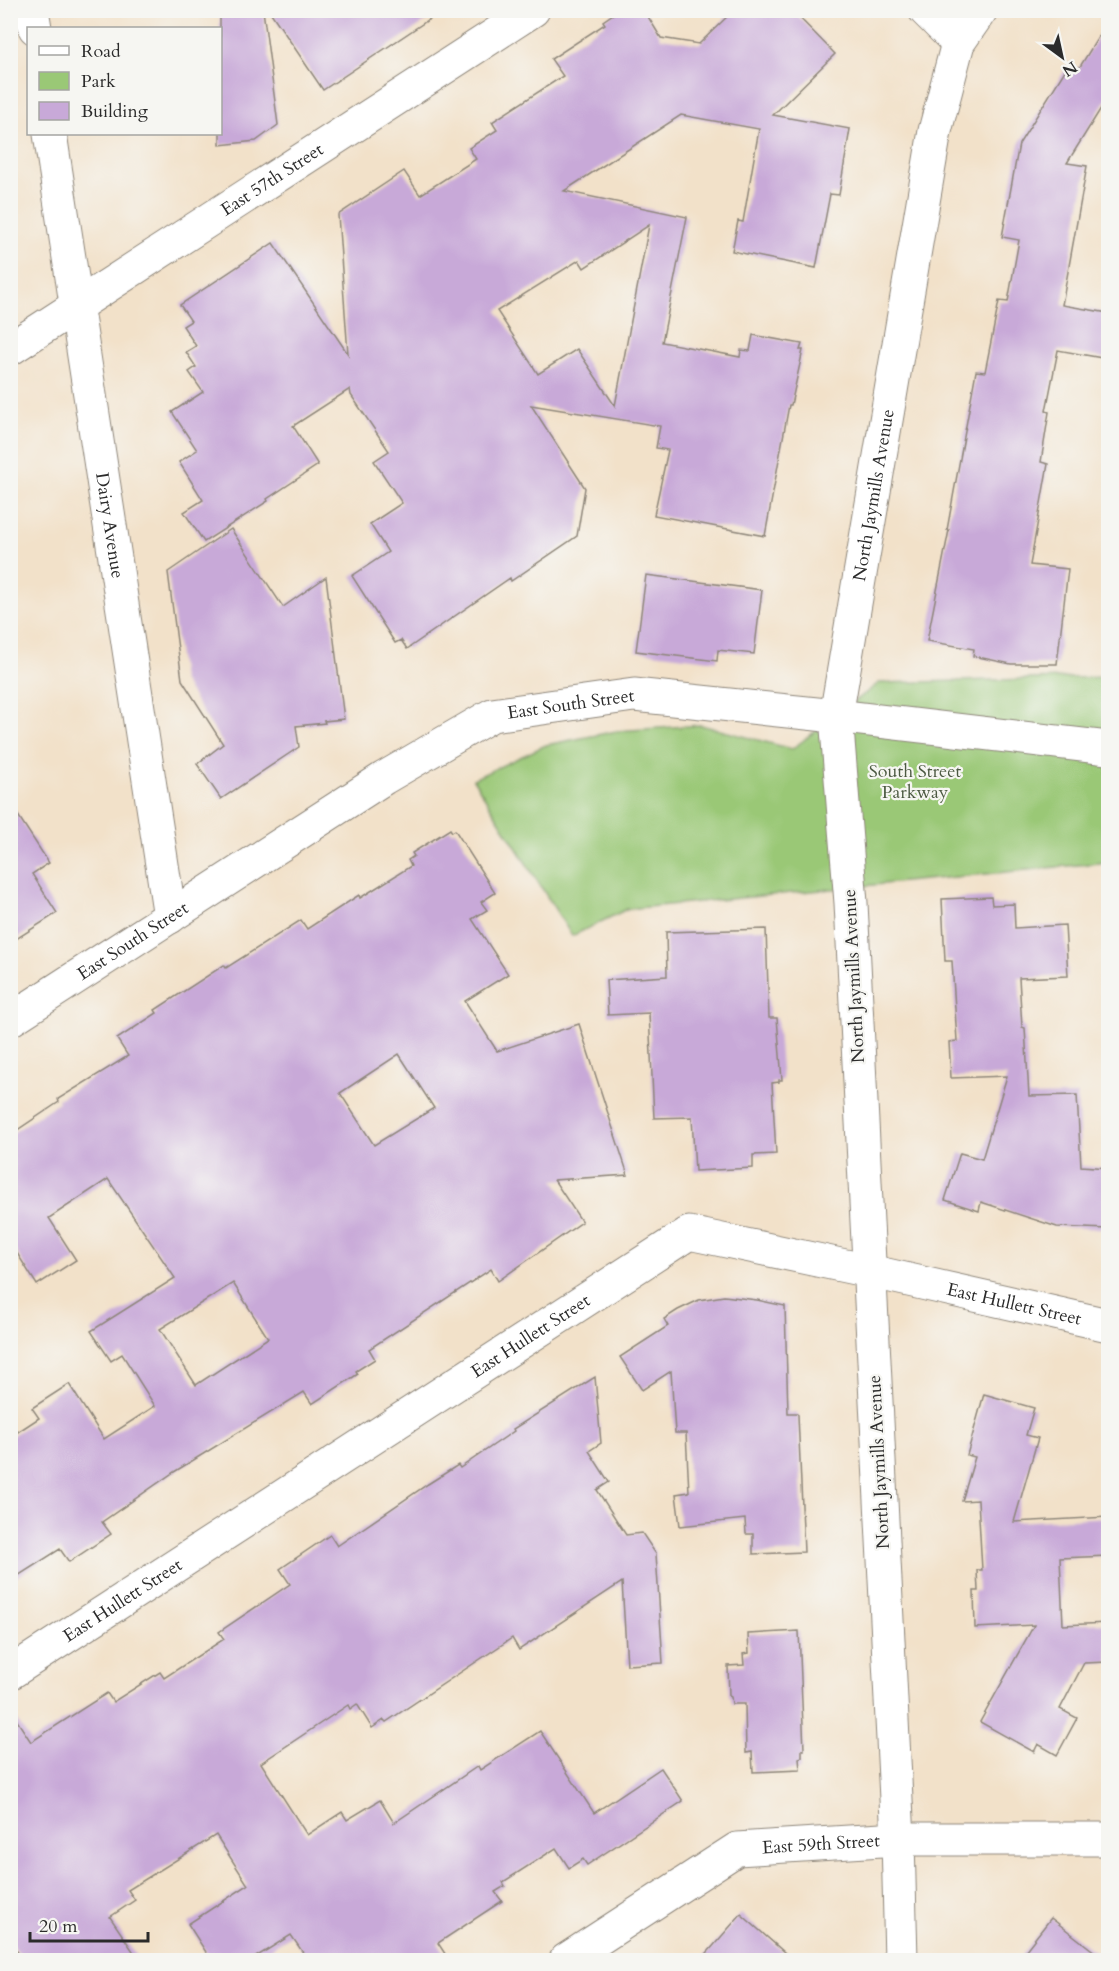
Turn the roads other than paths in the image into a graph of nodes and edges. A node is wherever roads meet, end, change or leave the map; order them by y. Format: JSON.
{"nodes":[{"id":1,"x":32,"y":10,"type":"edge"},
{"id":2,"x":533,"y":10,"type":"edge"},
{"id":3,"x":925,"y":10,"type":"edge"},
{"id":4,"x":981,"y":10,"type":"edge"},
{"id":5,"x":34,"y":27,"type":"edge"},
{"id":6,"x":958,"y":43,"type":"junction"},
{"id":7,"x":50,"y":135,"type":"edge"},
{"id":8,"x":75,"y":306,"type":"junction"},
{"id":9,"x":10,"y":349,"type":"edge"},
{"id":10,"x":836,"y":716,"type":"junction"},
{"id":11,"x":1108,"y":748,"type":"edge"},
{"id":12,"x":170,"y":917,"type":"junction"},
{"id":13,"x":10,"y":1020,"type":"edge"},
{"id":14,"x":869,"y":1271,"type":"junction"},
{"id":15,"x":1108,"y":1325,"type":"edge"},
{"id":16,"x":10,"y":1673,"type":"edge"},
{"id":17,"x":897,"y":1839,"type":"junction"},
{"id":18,"x":1108,"y":1839,"type":"edge"},
{"id":19,"x":566,"y":1960,"type":"edge"},
{"id":20,"x":901,"y":1960,"type":"edge"}],
"edges":[{"from":1,"to":5,"type":"street"},
{"from":2,"to":8,"type":"street","name":"East 57th Street"},
{"from":3,"to":6,"type":"street"},
{"from":4,"to":6,"type":"street","name":"North Jaymills Avenue"},
{"from":6,"to":10,"type":"street","name":"North Jaymills Avenue"},
{"from":7,"to":8,"type":"street","name":"Dairy Avenue"},
{"from":8,"to":9,"type":"street","name":"East 57th Street"},
{"from":8,"to":12,"type":"street","name":"Dairy Avenue"},
{"from":10,"to":11,"type":"street","name":"East South Street"},
{"from":10,"to":12,"type":"street","name":"East South Street"},
{"from":10,"to":14,"type":"street","name":"North Jaymills Avenue"},
{"from":12,"to":13,"type":"street","name":"East South Street"},
{"from":14,"to":15,"type":"street","name":"East Hullett Street"},
{"from":14,"to":16,"type":"street","name":"East Hullett Street"},
{"from":14,"to":17,"type":"street","name":"North Jaymills Avenue"},
{"from":17,"to":18,"type":"street","name":"East 59th Street"},
{"from":17,"to":19,"type":"street","name":"East 59th Street"},
{"from":17,"to":20,"type":"street","name":"North Jaymills Avenue"}]}
